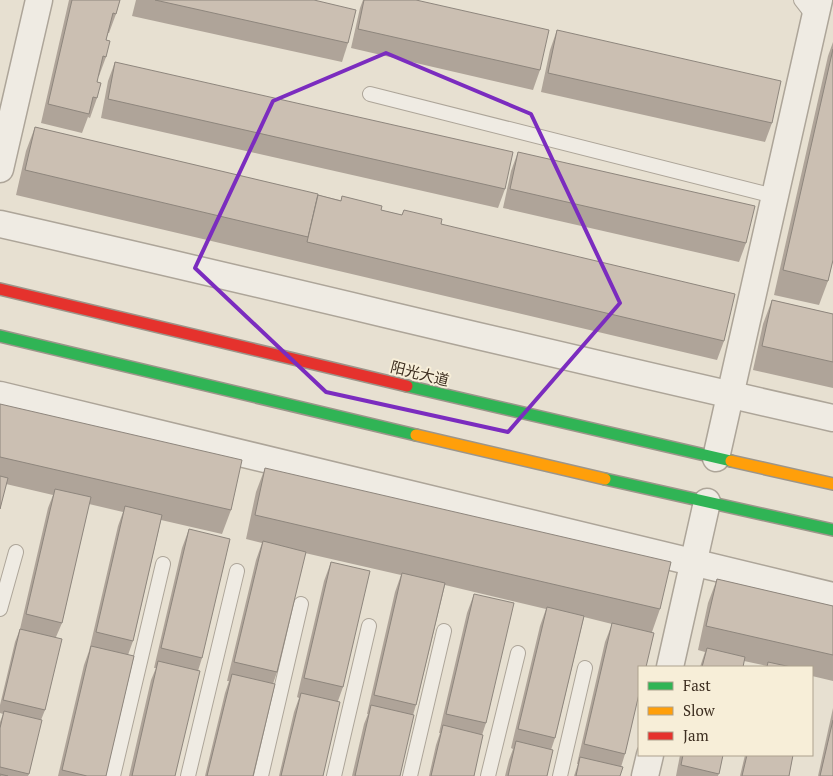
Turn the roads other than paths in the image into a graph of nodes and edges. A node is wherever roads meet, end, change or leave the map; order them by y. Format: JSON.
{"nodes":[{"id":1,"x":39,"y":0,"type":"edge"},
{"id":2,"x":811,"y":6,"type":"edge"},
{"id":3,"x":370,"y":94,"type":"dead end"},
{"id":4,"x":0,"y":169,"type":"edge"},
{"id":5,"x":774,"y":196,"type":"junction"},
{"id":6,"x":0,"y":224,"type":"edge"},
{"id":7,"x":0,"y":289,"type":"edge"},
{"id":8,"x":0,"y":336,"type":"edge"},
{"id":9,"x":0,"y":395,"type":"edge"},
{"id":10,"x":730,"y":395,"type":"junction"},
{"id":11,"x":833,"y":418,"type":"edge"},
{"id":12,"x":716,"y":458,"type":"junction"},
{"id":13,"x":833,"y":484,"type":"edge"},
{"id":14,"x":707,"y":502,"type":"junction"},
{"id":15,"x":833,"y":530,"type":"edge"},
{"id":16,"x":16,"y":552,"type":"dead end"},
{"id":17,"x":693,"y":563,"type":"junction"},
{"id":18,"x":163,"y":564,"type":"dead end"},
{"id":19,"x":237,"y":570,"type":"dead end"},
{"id":20,"x":833,"y":596,"type":"edge"},
{"id":21,"x":301,"y":604,"type":"dead end"},
{"id":22,"x":0,"y":610,"type":"edge"},
{"id":23,"x":369,"y":626,"type":"dead end"},
{"id":24,"x":444,"y":632,"type":"dead end"},
{"id":25,"x":518,"y":652,"type":"dead end"},
{"id":26,"x":670,"y":666,"type":"edge"},
{"id":27,"x":586,"y":668,"type":"dead end"},
{"id":28,"x":650,"y":756,"type":"edge"},
{"id":29,"x":113,"y":776,"type":"edge"},
{"id":30,"x":188,"y":776,"type":"edge"},
{"id":31,"x":261,"y":776,"type":"edge"},
{"id":32,"x":334,"y":776,"type":"edge"},
{"id":33,"x":410,"y":776,"type":"edge"},
{"id":34,"x":488,"y":776,"type":"edge"},
{"id":35,"x":560,"y":776,"type":"edge"},
{"id":36,"x":645,"y":776,"type":"edge"}],
"edges":[{"from":1,"to":4,"type":"street"},
{"from":2,"to":5,"type":"street"},
{"from":3,"to":5,"type":"lane"},
{"from":5,"to":10,"type":"street"},
{"from":6,"to":10,"type":"street"},
{"from":7,"to":12,"type":"main road","name":"阳光大道"},
{"from":8,"to":14,"type":"main road"},
{"from":9,"to":17,"type":"street"},
{"from":10,"to":11,"type":"street"},
{"from":10,"to":12,"type":"street"},
{"from":12,"to":13,"type":"main road","name":"阳光大道"},
{"from":14,"to":15,"type":"main road"},
{"from":14,"to":17,"type":"street"},
{"from":16,"to":22,"type":"lane"},
{"from":17,"to":20,"type":"street"},
{"from":17,"to":26,"type":"street"},
{"from":18,"to":29,"type":"lane"},
{"from":19,"to":30,"type":"lane"},
{"from":21,"to":31,"type":"lane"},
{"from":23,"to":32,"type":"lane"},
{"from":24,"to":33,"type":"lane"},
{"from":25,"to":34,"type":"lane"},
{"from":27,"to":35,"type":"lane"},
{"from":28,"to":36,"type":"street"}]}
